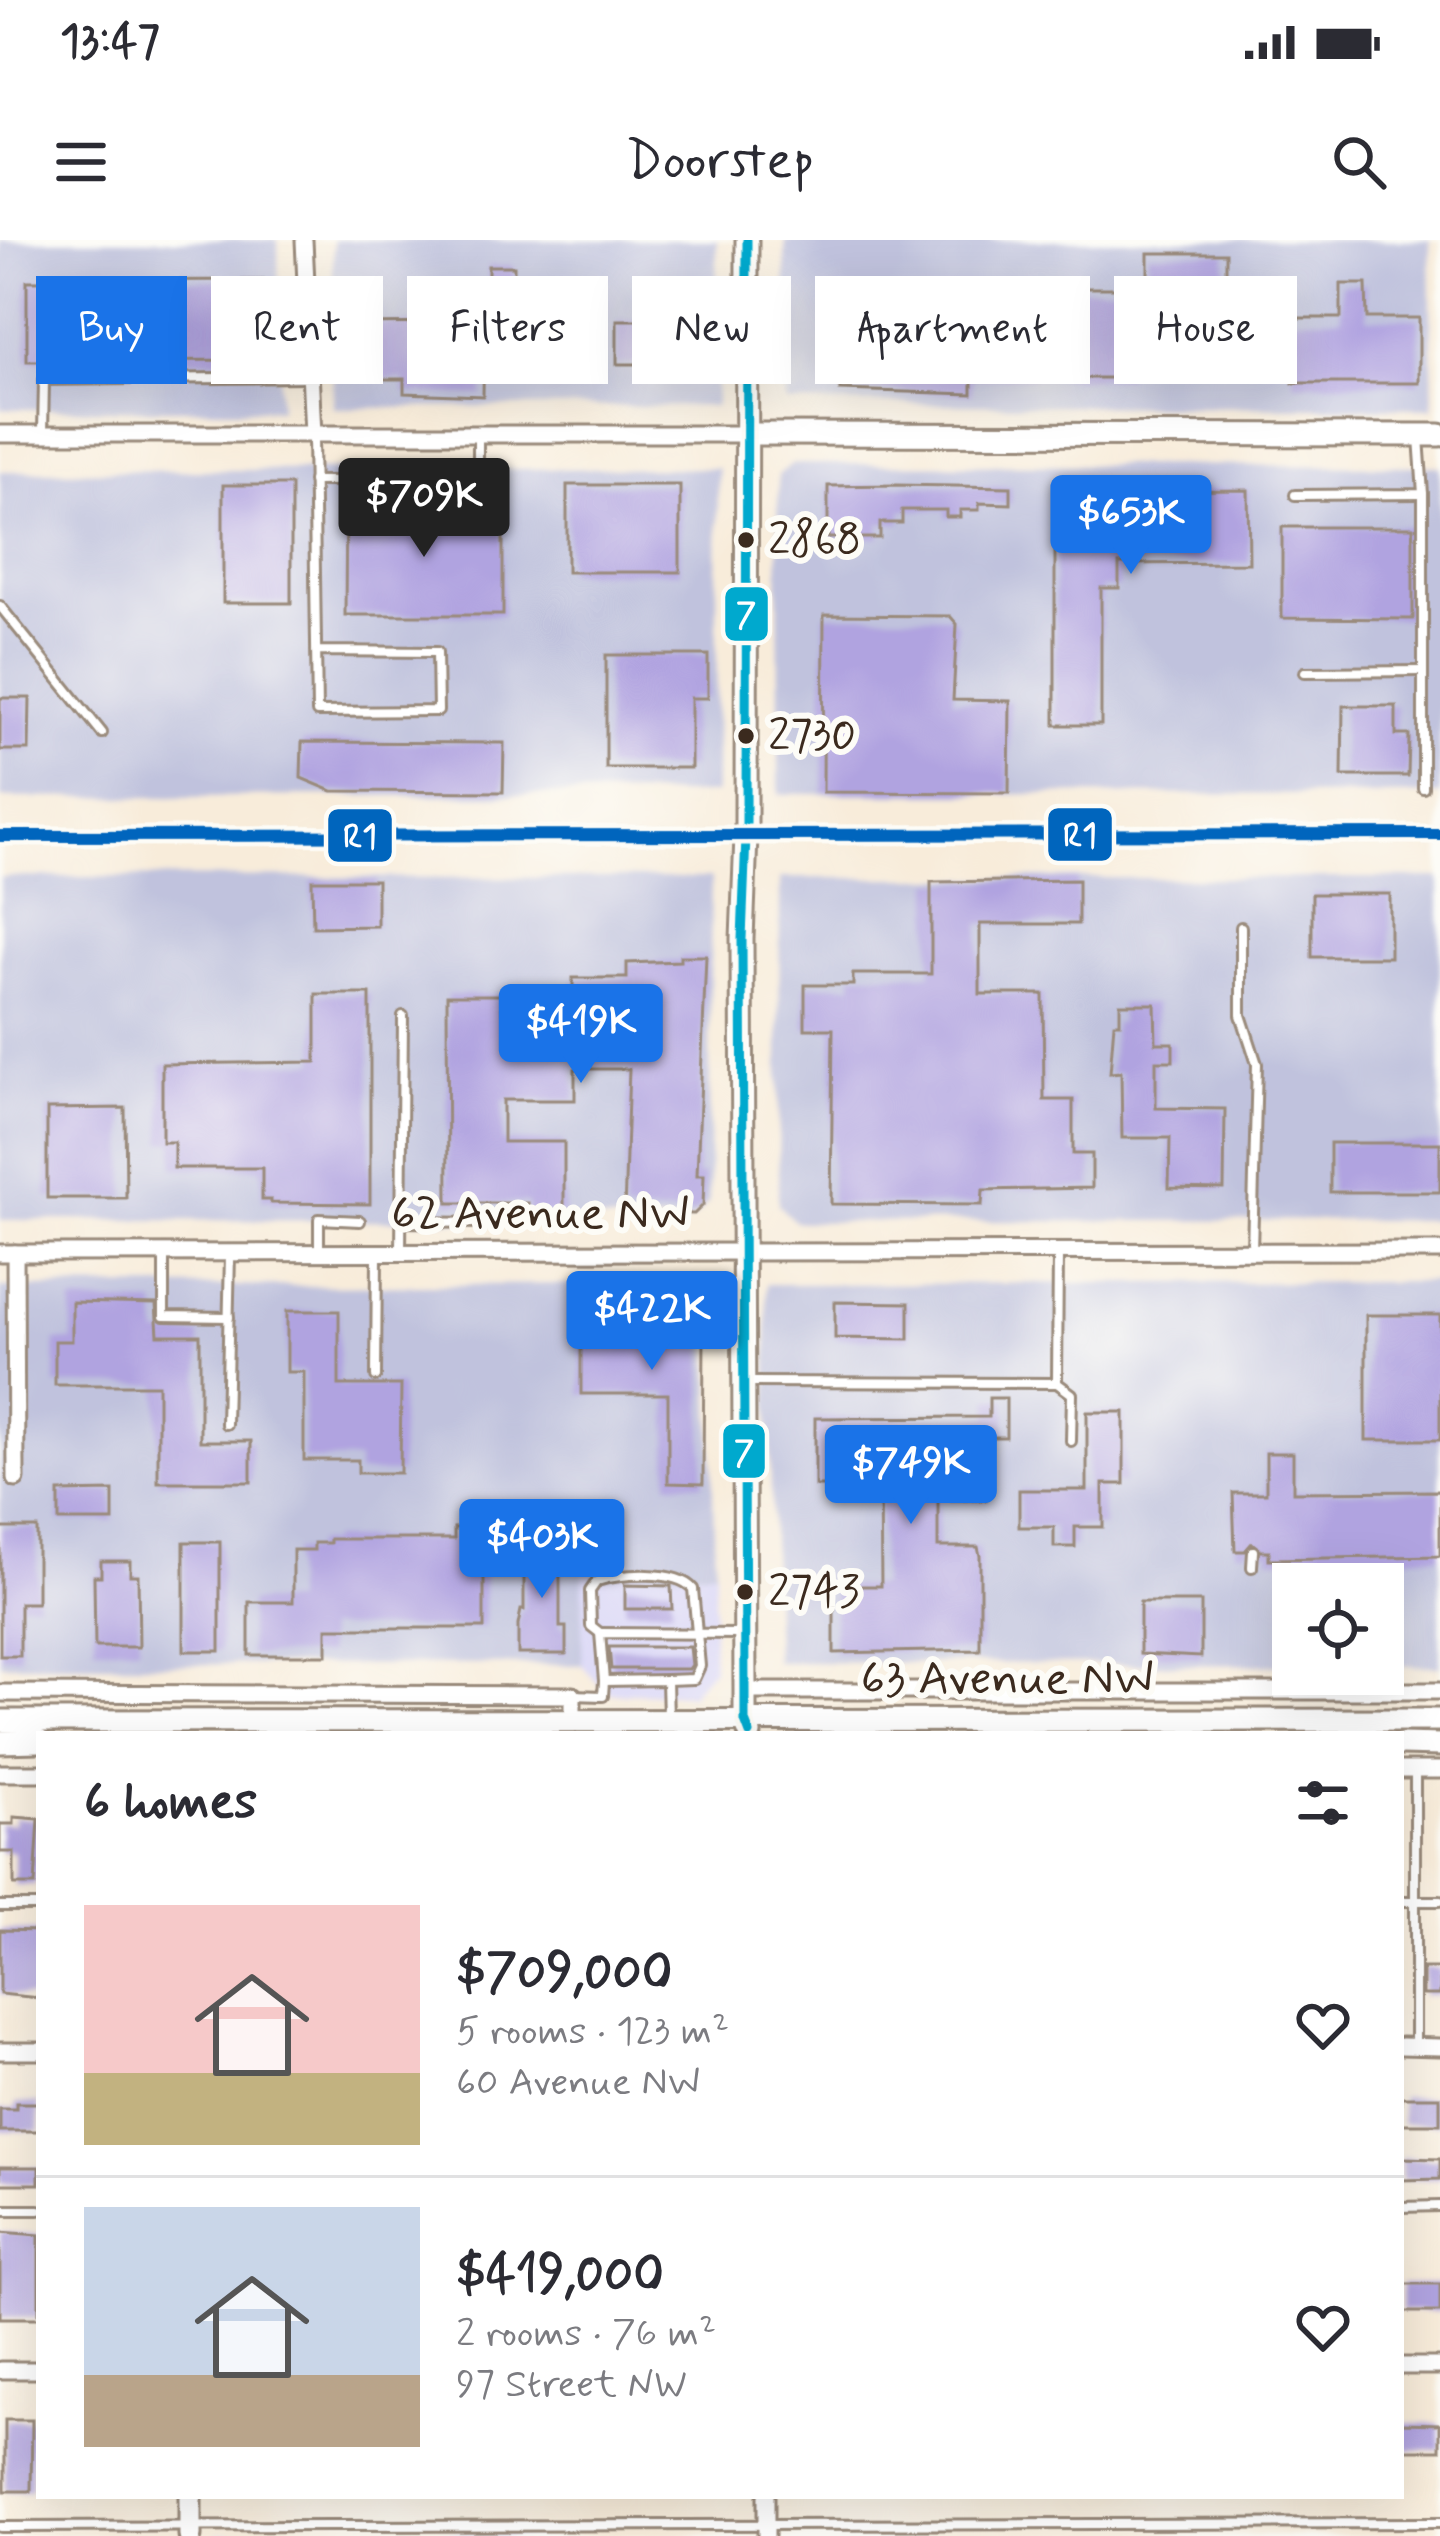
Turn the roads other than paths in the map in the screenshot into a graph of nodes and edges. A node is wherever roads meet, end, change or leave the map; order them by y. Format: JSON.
{"nodes":[{"id":1,"x":304,"y":240,"type":"edge"},
{"id":2,"x":747,"y":240,"type":"edge"},
{"id":3,"x":305,"y":276,"type":"edge"},
{"id":4,"x":211,"y":378,"type":"edge"},
{"id":5,"x":309,"y":384,"type":"edge"},
{"id":6,"x":0,"y":434,"type":"edge"},
{"id":7,"x":43,"y":434,"type":"junction"},
{"id":8,"x":478,"y":434,"type":"junction"},
{"id":9,"x":748,"y":434,"type":"junction"},
{"id":10,"x":313,"y":435,"type":"junction"},
{"id":11,"x":1430,"y":435,"type":"edge"},
{"id":12,"x":314,"y":482,"type":"junction"},
{"id":13,"x":1423,"y":494,"type":"junction"},
{"id":14,"x":1294,"y":495,"type":"dead end"},
{"id":15,"x":0,"y":606,"type":"edge"},
{"id":16,"x":316,"y":651,"type":"junction"},
{"id":17,"x":1423,"y":671,"type":"junction"},
{"id":18,"x":1305,"y":672,"type":"dead end"},
{"id":19,"x":102,"y":733,"type":"dead end"},
{"id":20,"x":1424,"y":788,"type":"dead end"},
{"id":21,"x":1241,"y":927,"type":"dead end"},
{"id":22,"x":403,"y":1016,"type":"dead end"},
{"id":23,"x":359,"y":1221,"type":"dead end"},
{"id":24,"x":400,"y":1222,"type":"junction"},
{"id":25,"x":482,"y":1223,"type":"dead end"},
{"id":26,"x":1252,"y":1251,"type":"junction"},
{"id":27,"x":1440,"y":1251,"type":"edge"},
{"id":28,"x":8,"y":1253,"type":"edge"},
{"id":29,"x":164,"y":1253,"type":"junction"},
{"id":30,"x":230,"y":1253,"type":"junction"},
{"id":31,"x":319,"y":1253,"type":"junction"},
{"id":32,"x":377,"y":1253,"type":"junction"},
{"id":33,"x":401,"y":1253,"type":"junction"},
{"id":34,"x":743,"y":1253,"type":"junction"},
{"id":35,"x":1058,"y":1253,"type":"junction"},
{"id":36,"x":229,"y":1317,"type":"junction"},
{"id":37,"x":376,"y":1376,"type":"dead end"},
{"id":38,"x":743,"y":1382,"type":"junction"},
{"id":39,"x":1058,"y":1383,"type":"junction"},
{"id":40,"x":226,"y":1424,"type":"dead end"},
{"id":41,"x":1071,"y":1441,"type":"dead end"},
{"id":42,"x":16,"y":1479,"type":"dead end"},
{"id":43,"x":1253,"y":1551,"type":"dead end"},
{"id":44,"x":1252,"y":1568,"type":"dead end"},
{"id":45,"x":626,"y":1632,"type":"junction"},
{"id":46,"x":650,"y":1632,"type":"junction"},
{"id":47,"x":676,"y":1632,"type":"junction"},
{"id":48,"x":600,"y":1633,"type":"junction"},
{"id":49,"x":698,"y":1633,"type":"junction"},
{"id":50,"x":744,"y":1634,"type":"junction"},
{"id":51,"x":626,"y":1647,"type":"dead end"},
{"id":52,"x":651,"y":1647,"type":"dead end"},
{"id":53,"x":677,"y":1647,"type":"dead end"},
{"id":54,"x":674,"y":1676,"type":"junction"},
{"id":55,"x":604,"y":1681,"type":"junction"},
{"id":56,"x":745,"y":1691,"type":"junction"},
{"id":57,"x":979,"y":1691,"type":"junction"},
{"id":58,"x":1417,"y":1691,"type":"junction"},
{"id":59,"x":1440,"y":1691,"type":"edge"},
{"id":60,"x":484,"y":1692,"type":"junction"},
{"id":61,"x":1045,"y":1692,"type":"junction"},
{"id":62,"x":0,"y":1693,"type":"edge"},
{"id":63,"x":192,"y":1693,"type":"junction"},
{"id":64,"x":573,"y":1695,"type":"junction"},
{"id":65,"x":573,"y":1720,"type":"junction"},
{"id":66,"x":1429,"y":1720,"type":"edge"},
{"id":67,"x":0,"y":1721,"type":"edge"},
{"id":68,"x":483,"y":1721,"type":"junction"},
{"id":69,"x":668,"y":1721,"type":"junction"},
{"id":70,"x":978,"y":1721,"type":"junction"},
{"id":71,"x":1045,"y":1721,"type":"junction"},
{"id":72,"x":748,"y":1727,"type":"edge"},
{"id":73,"x":193,"y":1728,"type":"edge"},
{"id":74,"x":0,"y":1742,"type":"edge"},
{"id":75,"x":36,"y":1742,"type":"edge"},
{"id":76,"x":1404,"y":1744,"type":"edge"},
{"id":77,"x":1440,"y":1744,"type":"edge"},
{"id":78,"x":1408,"y":1770,"type":"edge"},
{"id":79,"x":1440,"y":1770,"type":"edge"},
{"id":80,"x":0,"y":1773,"type":"edge"},
{"id":81,"x":36,"y":1773,"type":"edge"},
{"id":82,"x":1404,"y":1901,"type":"edge"},
{"id":83,"x":1414,"y":1901,"type":"junction"},
{"id":84,"x":1440,"y":1901,"type":"edge"},
{"id":85,"x":0,"y":1906,"type":"edge"},
{"id":86,"x":36,"y":1906,"type":"edge"},
{"id":87,"x":1408,"y":2047,"type":"edge"},
{"id":88,"x":1440,"y":2047,"type":"edge"},
{"id":89,"x":0,"y":2051,"type":"edge"},
{"id":90,"x":36,"y":2051,"type":"edge"},
{"id":91,"x":1404,"y":2206,"type":"edge"},
{"id":92,"x":1440,"y":2206,"type":"edge"},
{"id":93,"x":0,"y":2210,"type":"edge"},
{"id":94,"x":36,"y":2210,"type":"edge"},
{"id":95,"x":1404,"y":2366,"type":"edge"},
{"id":96,"x":1440,"y":2366,"type":"edge"},
{"id":97,"x":36,"y":2370,"type":"edge"},
{"id":98,"x":0,"y":2371,"type":"edge"},
{"id":99,"x":190,"y":2499,"type":"edge"},
{"id":100,"x":766,"y":2499,"type":"edge"},
{"id":101,"x":1440,"y":2523,"type":"edge"},
{"id":102,"x":0,"y":2527,"type":"edge"},
{"id":103,"x":766,"y":2530,"type":"edge"},
{"id":104,"x":312,"y":2531,"type":"edge"},
{"id":105,"x":190,"y":2532,"type":"edge"}],
"edges":[{"from":1,"to":3,"type":"street"},
{"from":2,"to":9,"type":"street"},
{"from":4,"to":7,"type":"lane"},
{"from":5,"to":10,"type":"street"},
{"from":6,"to":7,"type":"street"},
{"from":7,"to":10,"type":"street"},
{"from":8,"to":9,"type":"street"},
{"from":8,"to":10,"type":"street"},
{"from":8,"to":12,"type":"lane"},
{"from":9,"to":11,"type":"street"},
{"from":9,"to":34,"type":"street"},
{"from":10,"to":12,"type":"lane"},
{"from":11,"to":13,"type":"lane"},
{"from":12,"to":16,"type":"lane"},
{"from":13,"to":14,"type":"lane"},
{"from":13,"to":17,"type":"lane"},
{"from":15,"to":19,"type":"lane"},
{"from":16,"to":16,"type":"lane"},
{"from":17,"to":18,"type":"lane"},
{"from":17,"to":20,"type":"lane"},
{"from":21,"to":26,"type":"lane"},
{"from":22,"to":24,"type":"lane"},
{"from":23,"to":31,"type":"lane"},
{"from":24,"to":25,"type":"lane"},
{"from":24,"to":33,"type":"lane"},
{"from":26,"to":27,"type":"street","name":"62 Avenue NW"},
{"from":26,"to":35,"type":"street","name":"62 Avenue NW"},
{"from":28,"to":29,"type":"street","name":"62 Avenue NW"},
{"from":28,"to":42,"type":"street"},
{"from":29,"to":30,"type":"street","name":"62 Avenue NW"},
{"from":29,"to":36,"type":"lane"},
{"from":30,"to":31,"type":"street","name":"62 Avenue NW"},
{"from":30,"to":36,"type":"lane"},
{"from":31,"to":32,"type":"street","name":"62 Avenue NW"},
{"from":32,"to":33,"type":"street","name":"62 Avenue NW"},
{"from":32,"to":37,"type":"lane"},
{"from":33,"to":34,"type":"street","name":"62 Avenue NW"},
{"from":34,"to":35,"type":"street","name":"62 Avenue NW"},
{"from":34,"to":38,"type":"street"},
{"from":35,"to":39,"type":"lane"},
{"from":36,"to":40,"type":"lane"},
{"from":38,"to":39,"type":"lane"},
{"from":38,"to":50,"type":"street"},
{"from":39,"to":41,"type":"lane"},
{"from":43,"to":44,"type":"lane"},
{"from":45,"to":46,"type":"lane"},
{"from":45,"to":48,"type":"lane"},
{"from":45,"to":51,"type":"lane"},
{"from":46,"to":47,"type":"lane"},
{"from":46,"to":52,"type":"lane"},
{"from":47,"to":49,"type":"lane"},
{"from":47,"to":53,"type":"lane"},
{"from":48,"to":49,"type":"lane"},
{"from":48,"to":55,"type":"lane"},
{"from":49,"to":50,"type":"lane"},
{"from":49,"to":54,"type":"lane"},
{"from":50,"to":56,"type":"street"},
{"from":54,"to":55,"type":"lane"},
{"from":54,"to":69,"type":"lane"},
{"from":55,"to":64,"type":"lane"},
{"from":56,"to":57,"type":"street","name":"63 Avenue NW"},
{"from":56,"to":72,"type":"street"},
{"from":57,"to":61,"type":"street","name":"63 Avenue NW"},
{"from":57,"to":70,"type":"lane"},
{"from":58,"to":59,"type":"street","name":"63 Avenue NW"},
{"from":58,"to":61,"type":"street","name":"63 Avenue NW"},
{"from":58,"to":66,"type":"lane"},
{"from":60,"to":63,"type":"street"},
{"from":60,"to":64,"type":"street"},
{"from":60,"to":68,"type":"lane"},
{"from":61,"to":71,"type":"lane"},
{"from":62,"to":63,"type":"street"},
{"from":63,"to":73,"type":"street"},
{"from":64,"to":65,"type":"street"},
{"from":65,"to":68,"type":"street","name":"63 Avenue NW"},
{"from":65,"to":69,"type":"street","name":"63 Avenue NW"},
{"from":66,"to":71,"type":"street","name":"63 Avenue NW"},
{"from":67,"to":73,"type":"street","name":"63 Avenue NW"},
{"from":68,"to":73,"type":"street","name":"63 Avenue NW"},
{"from":69,"to":72,"type":"street","name":"63 Avenue NW"},
{"from":70,"to":71,"type":"street","name":"63 Avenue NW"},
{"from":70,"to":72,"type":"street","name":"63 Avenue NW"},
{"from":74,"to":75,"type":"street"},
{"from":76,"to":77,"type":"street"},
{"from":78,"to":79,"type":"street"},
{"from":78,"to":83,"type":"lane"},
{"from":80,"to":81,"type":"street"},
{"from":82,"to":83,"type":"lane"},
{"from":83,"to":84,"type":"lane"},
{"from":83,"to":87,"type":"lane"},
{"from":85,"to":86,"type":"lane"},
{"from":87,"to":88,"type":"street"},
{"from":89,"to":90,"type":"street"},
{"from":91,"to":92,"type":"lane"},
{"from":93,"to":94,"type":"lane"},
{"from":95,"to":96,"type":"street"},
{"from":97,"to":98,"type":"street"},
{"from":99,"to":105,"type":"street"},
{"from":100,"to":103,"type":"street"},
{"from":101,"to":103,"type":"lane"},
{"from":102,"to":105,"type":"lane"},
{"from":103,"to":104,"type":"lane"},
{"from":104,"to":105,"type":"lane"}]}
